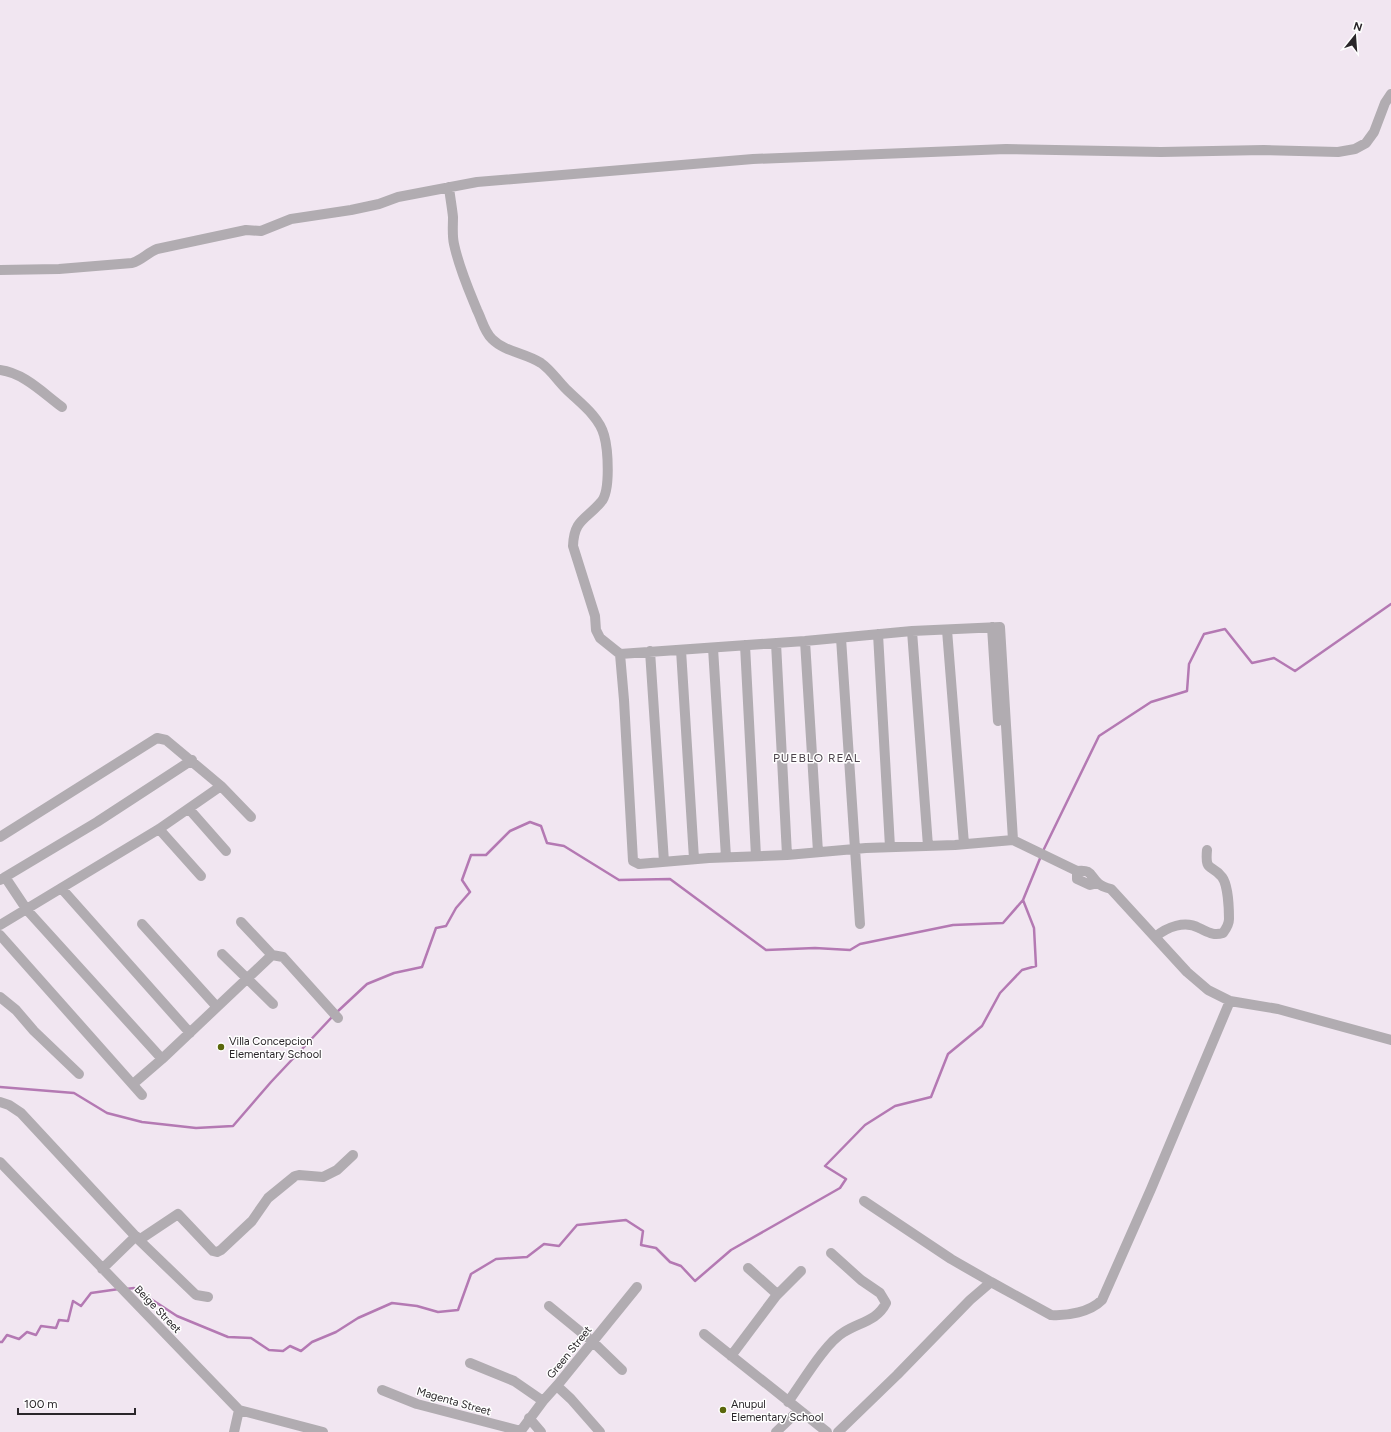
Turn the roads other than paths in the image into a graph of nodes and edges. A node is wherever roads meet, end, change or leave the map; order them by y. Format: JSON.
{"nodes":[{"id":1,"x":1391,"y":94,"type":"edge"},
{"id":2,"x":449,"y":187,"type":"junction"},
{"id":3,"x":0,"y":270,"type":"edge"},
{"id":4,"x":0,"y":370,"type":"edge"},
{"id":5,"x":62,"y":407,"type":"dead end"},
{"id":6,"x":947,"y":630,"type":"junction"},
{"id":7,"x":912,"y":631,"type":"junction"},
{"id":8,"x":878,"y":634,"type":"junction"},
{"id":9,"x":841,"y":638,"type":"junction"},
{"id":10,"x":805,"y":641,"type":"junction"},
{"id":11,"x":776,"y":643,"type":"junction"},
{"id":12,"x":745,"y":646,"type":"junction"},
{"id":13,"x":713,"y":648,"type":"junction"},
{"id":14,"x":681,"y":650,"type":"junction"},
{"id":15,"x":650,"y":651,"type":"junction"},
{"id":16,"x":620,"y":654,"type":"junction"},
{"id":17,"x":192,"y":760,"type":"junction"},
{"id":18,"x":221,"y":786,"type":"junction"},
{"id":19,"x":189,"y":809,"type":"junction"},
{"id":20,"x":251,"y":817,"type":"dead end"},
{"id":21,"x":159,"y":829,"type":"junction"},
{"id":22,"x":0,"y":837,"type":"edge"},
{"id":23,"x":1010,"y":840,"type":"junction"},
{"id":24,"x":964,"y":844,"type":"junction"},
{"id":25,"x":928,"y":846,"type":"junction"},
{"id":26,"x":890,"y":847,"type":"junction"},
{"id":27,"x":855,"y":849,"type":"junction"},
{"id":28,"x":1206,"y":850,"type":"dead end"},
{"id":29,"x":226,"y":851,"type":"dead end"},
{"id":30,"x":818,"y":852,"type":"junction"},
{"id":31,"x":787,"y":855,"type":"junction"},
{"id":32,"x":756,"y":856,"type":"junction"},
{"id":33,"x":726,"y":857,"type":"junction"},
{"id":34,"x":694,"y":859,"type":"junction"},
{"id":35,"x":664,"y":862,"type":"junction"},
{"id":36,"x":200,"y":876,"type":"dead end"},
{"id":37,"x":2,"y":878,"type":"edge"},
{"id":38,"x":62,"y":889,"type":"junction"},
{"id":39,"x":27,"y":910,"type":"junction"},
{"id":40,"x":241,"y":922,"type":"dead end"},
{"id":41,"x":142,"y":924,"type":"dead end"},
{"id":42,"x":860,"y":924,"type":"dead end"},
{"id":43,"x":0,"y":925,"type":"edge"},
{"id":44,"x":0,"y":935,"type":"edge"},
{"id":45,"x":1155,"y":937,"type":"junction"},
{"id":46,"x":222,"y":954,"type":"dead end"},
{"id":47,"x":272,"y":955,"type":"junction"},
{"id":48,"x":246,"y":980,"type":"junction"},
{"id":49,"x":0,"y":997,"type":"edge"},
{"id":50,"x":1230,"y":1001,"type":"junction"},
{"id":51,"x":273,"y":1004,"type":"dead end"},
{"id":52,"x":217,"y":1007,"type":"junction"},
{"id":53,"x":338,"y":1018,"type":"dead end"},
{"id":54,"x":190,"y":1033,"type":"junction"},
{"id":55,"x":1391,"y":1040,"type":"edge"},
{"id":56,"x":162,"y":1059,"type":"junction"},
{"id":57,"x":79,"y":1074,"type":"dead end"},
{"id":58,"x":133,"y":1084,"type":"junction"},
{"id":59,"x":142,"y":1095,"type":"dead end"},
{"id":60,"x":0,"y":1102,"type":"edge"},
{"id":61,"x":353,"y":1155,"type":"dead end"},
{"id":62,"x":0,"y":1162,"type":"edge"},
{"id":63,"x":864,"y":1201,"type":"dead end"},
{"id":64,"x":138,"y":1238,"type":"junction"},
{"id":65,"x":831,"y":1253,"type":"dead end"},
{"id":66,"x":748,"y":1268,"type":"dead end"},
{"id":67,"x":102,"y":1269,"type":"junction"},
{"id":68,"x":801,"y":1271,"type":"dead end"},
{"id":69,"x":991,"y":1282,"type":"junction"},
{"id":70,"x":637,"y":1287,"type":"dead end"},
{"id":71,"x":777,"y":1294,"type":"junction"},
{"id":72,"x":208,"y":1297,"type":"dead end"},
{"id":73,"x":549,"y":1306,"type":"dead end"},
{"id":74,"x":704,"y":1334,"type":"dead end"},
{"id":75,"x":593,"y":1342,"type":"junction"},
{"id":76,"x":731,"y":1356,"type":"junction"},
{"id":77,"x":470,"y":1363,"type":"dead end"},
{"id":78,"x":622,"y":1370,"type":"dead end"},
{"id":79,"x":557,"y":1386,"type":"junction"},
{"id":80,"x":382,"y":1390,"type":"dead end"},
{"id":81,"x":543,"y":1401,"type":"junction"},
{"id":82,"x":788,"y":1402,"type":"junction"},
{"id":83,"x":239,"y":1410,"type":"junction"},
{"id":84,"x":799,"y":1410,"type":"junction"},
{"id":85,"x":529,"y":1418,"type":"junction"},
{"id":86,"x":520,"y":1431,"type":"edge"},
{"id":87,"x":234,"y":1432,"type":"edge"},
{"id":88,"x":323,"y":1432,"type":"edge"},
{"id":89,"x":541,"y":1432,"type":"edge"},
{"id":90,"x":600,"y":1432,"type":"edge"},
{"id":91,"x":776,"y":1432,"type":"edge"},
{"id":92,"x":827,"y":1432,"type":"edge"},
{"id":93,"x":838,"y":1432,"type":"edge"}],
"edges":[{"from":1,"to":2,"type":"street"},
{"from":2,"to":3,"type":"street"},
{"from":2,"to":16,"type":"street"},
{"from":4,"to":5,"type":"street"},
{"from":6,"to":7,"type":"street"},
{"from":6,"to":23,"type":"street"},
{"from":6,"to":24,"type":"street"},
{"from":7,"to":8,"type":"street"},
{"from":7,"to":25,"type":"street"},
{"from":8,"to":9,"type":"street"},
{"from":8,"to":26,"type":"street"},
{"from":9,"to":10,"type":"street"},
{"from":9,"to":27,"type":"street"},
{"from":10,"to":11,"type":"street"},
{"from":10,"to":30,"type":"street"},
{"from":11,"to":12,"type":"street"},
{"from":11,"to":31,"type":"street"},
{"from":12,"to":13,"type":"street"},
{"from":12,"to":32,"type":"street"},
{"from":13,"to":14,"type":"street"},
{"from":13,"to":33,"type":"street"},
{"from":14,"to":15,"type":"street"},
{"from":14,"to":34,"type":"street"},
{"from":15,"to":16,"type":"street"},
{"from":15,"to":35,"type":"street"},
{"from":16,"to":35,"type":"street"},
{"from":17,"to":18,"type":"street"},
{"from":17,"to":22,"type":"street"},
{"from":17,"to":37,"type":"street"},
{"from":18,"to":19,"type":"street"},
{"from":18,"to":20,"type":"street"},
{"from":19,"to":21,"type":"street"},
{"from":19,"to":29,"type":"street"},
{"from":21,"to":36,"type":"street"},
{"from":21,"to":38,"type":"street"},
{"from":23,"to":24,"type":"street"},
{"from":23,"to":45,"type":"street"},
{"from":24,"to":25,"type":"street"},
{"from":25,"to":26,"type":"street"},
{"from":26,"to":27,"type":"street"},
{"from":27,"to":30,"type":"street"},
{"from":27,"to":42,"type":"street"},
{"from":28,"to":45,"type":"street"},
{"from":30,"to":31,"type":"street"},
{"from":31,"to":32,"type":"street"},
{"from":32,"to":33,"type":"street"},
{"from":33,"to":34,"type":"street"},
{"from":34,"to":35,"type":"street"},
{"from":37,"to":39,"type":"street"},
{"from":38,"to":39,"type":"street"},
{"from":38,"to":54,"type":"street"},
{"from":39,"to":43,"type":"street"},
{"from":39,"to":56,"type":"street"},
{"from":40,"to":47,"type":"street"},
{"from":41,"to":52,"type":"street"},
{"from":44,"to":58,"type":"street"},
{"from":45,"to":50,"type":"street"},
{"from":46,"to":48,"type":"street"},
{"from":47,"to":48,"type":"street"},
{"from":47,"to":53,"type":"street"},
{"from":48,"to":51,"type":"street"},
{"from":48,"to":52,"type":"street"},
{"from":49,"to":57,"type":"street"},
{"from":50,"to":55,"type":"street"},
{"from":50,"to":69,"type":"street"},
{"from":52,"to":54,"type":"street"},
{"from":54,"to":56,"type":"street"},
{"from":56,"to":58,"type":"street"},
{"from":58,"to":59,"type":"street"},
{"from":60,"to":64,"type":"street"},
{"from":61,"to":64,"type":"street"},
{"from":62,"to":67,"type":"street","name":"Beige Street"},
{"from":63,"to":69,"type":"street"},
{"from":64,"to":67,"type":"street"},
{"from":64,"to":72,"type":"street"},
{"from":65,"to":82,"type":"street"},
{"from":66,"to":71,"type":"street"},
{"from":67,"to":83,"type":"street","name":"Beige Street"},
{"from":68,"to":71,"type":"street"},
{"from":69,"to":93,"type":"street"},
{"from":70,"to":75,"type":"street","name":"Green Street"},
{"from":71,"to":76,"type":"street"},
{"from":73,"to":75,"type":"street"},
{"from":74,"to":76,"type":"street"},
{"from":75,"to":78,"type":"street"},
{"from":75,"to":79,"type":"street","name":"Green Street"},
{"from":76,"to":82,"type":"street"},
{"from":77,"to":81,"type":"street"},
{"from":79,"to":81,"type":"street","name":"Green Street"},
{"from":79,"to":90,"type":"street"},
{"from":80,"to":86,"type":"street","name":"Magenta Street"},
{"from":81,"to":85,"type":"street","name":"Green Street"},
{"from":82,"to":84,"type":"street"},
{"from":83,"to":87,"type":"street"},
{"from":83,"to":88,"type":"street"},
{"from":84,"to":91,"type":"street"},
{"from":84,"to":92,"type":"street"},
{"from":85,"to":86,"type":"street","name":"Green Street"},
{"from":85,"to":89,"type":"street"}]}
